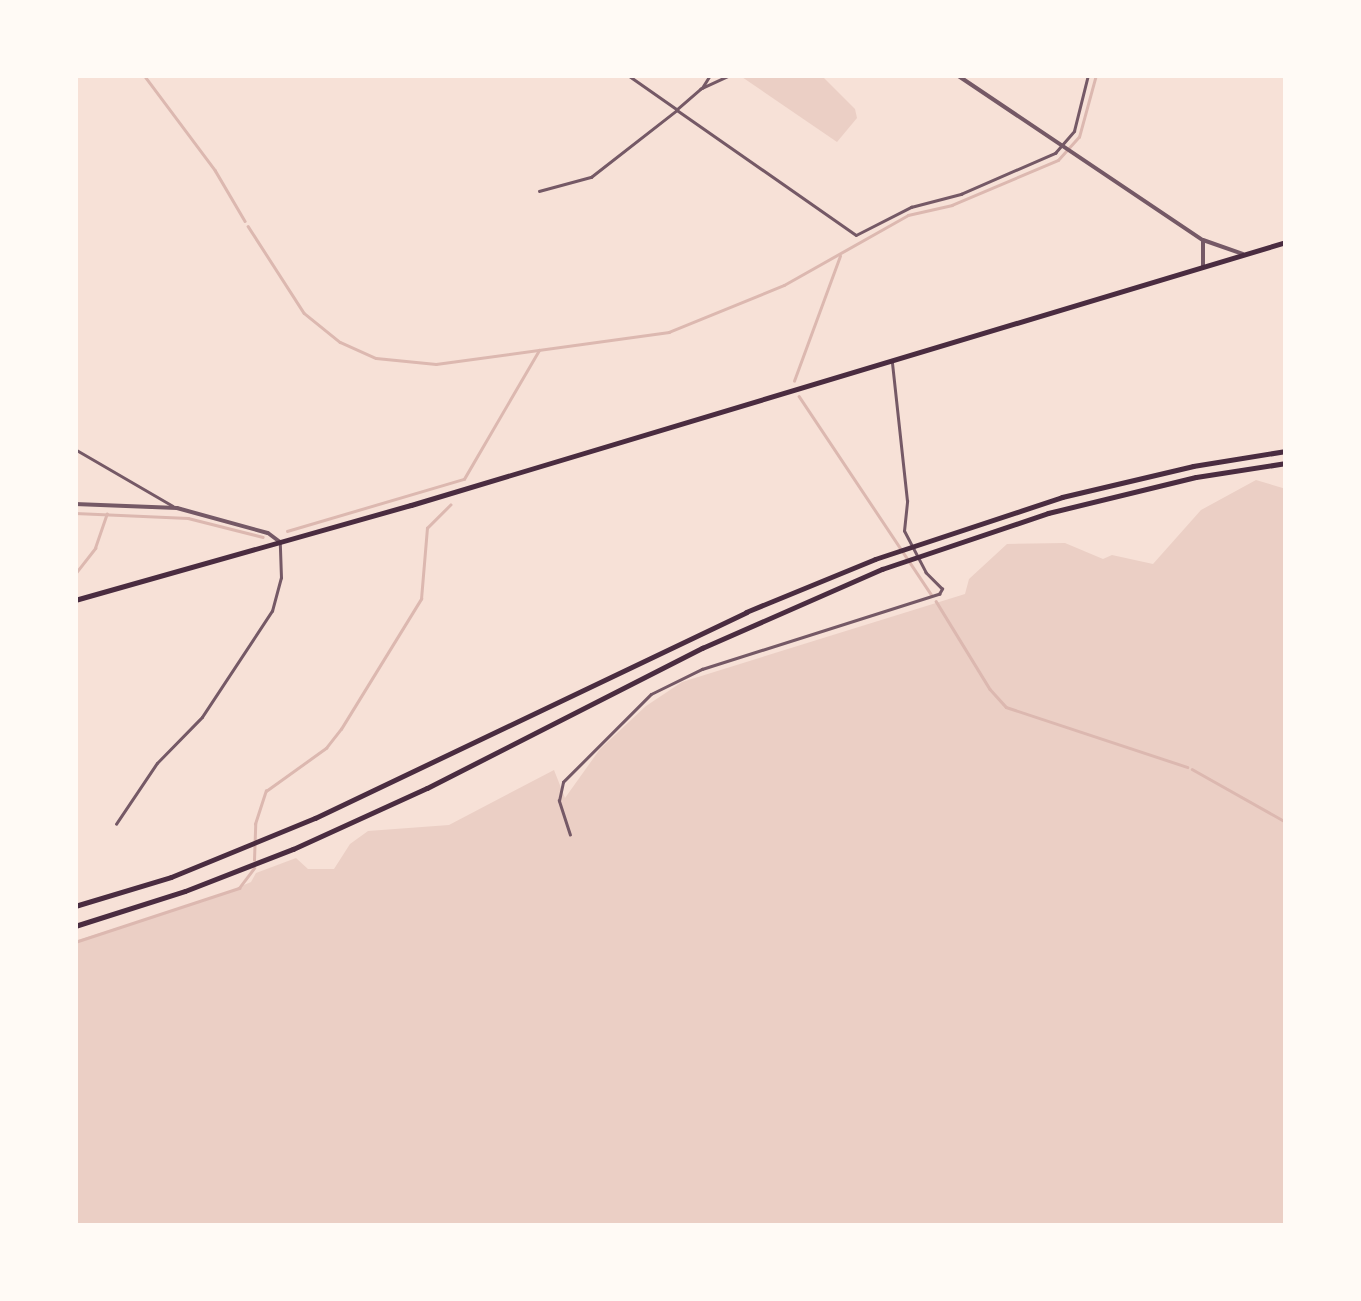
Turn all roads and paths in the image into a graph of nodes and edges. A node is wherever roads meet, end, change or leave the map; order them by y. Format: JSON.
{"nodes":[{"id":1,"x":626,"y":75,"type":"edge"},
{"id":2,"x":710,"y":75,"type":"edge"},
{"id":3,"x":730,"y":75,"type":"edge"},
{"id":4,"x":957,"y":75,"type":"edge"},
{"id":5,"x":1088,"y":75,"type":"edge"},
{"id":6,"x":702,"y":89,"type":"junction"},
{"id":7,"x":677,"y":110,"type":"junction"},
{"id":8,"x":1064,"y":146,"type":"junction"},
{"id":9,"x":539,"y":191,"type":"dead end"},
{"id":10,"x":1203,"y":240,"type":"junction"},
{"id":11,"x":1286,"y":242,"type":"edge"},
{"id":12,"x":1243,"y":254,"type":"junction"},
{"id":13,"x":1204,"y":266,"type":"junction"},
{"id":14,"x":892,"y":360,"type":"junction"},
{"id":15,"x":75,"y":449,"type":"edge"},
{"id":16,"x":1286,"y":451,"type":"edge"},
{"id":17,"x":1286,"y":463,"type":"edge"},
{"id":18,"x":75,"y":504,"type":"edge"},
{"id":19,"x":177,"y":508,"type":"junction"},
{"id":20,"x":280,"y":542,"type":"junction"},
{"id":21,"x":75,"y":600,"type":"edge"},
{"id":22,"x":116,"y":824,"type":"dead end"},
{"id":23,"x":570,"y":835,"type":"dead end"},
{"id":24,"x":75,"y":906,"type":"edge"},
{"id":25,"x":75,"y":926,"type":"edge"}],
"edges":[{"from":1,"to":7,"type":"street"},
{"from":2,"to":6,"type":"street"},
{"from":3,"to":6,"type":"street"},
{"from":4,"to":8,"type":"street"},
{"from":5,"to":8,"type":"street"},
{"from":6,"to":7,"type":"street"},
{"from":7,"to":8,"type":"street"},
{"from":7,"to":9,"type":"street"},
{"from":8,"to":10,"type":"street"},
{"from":10,"to":12,"type":"street"},
{"from":10,"to":13,"type":"street"},
{"from":11,"to":12,"type":"main road"},
{"from":12,"to":13,"type":"main road"},
{"from":13,"to":14,"type":"main road"},
{"from":14,"to":20,"type":"main road"},
{"from":14,"to":23,"type":"street"},
{"from":15,"to":19,"type":"street"},
{"from":16,"to":24,"type":"main road"},
{"from":17,"to":25,"type":"main road"},
{"from":18,"to":19,"type":"street"},
{"from":19,"to":20,"type":"street"},
{"from":20,"to":21,"type":"main road"},
{"from":20,"to":22,"type":"street"}]}
